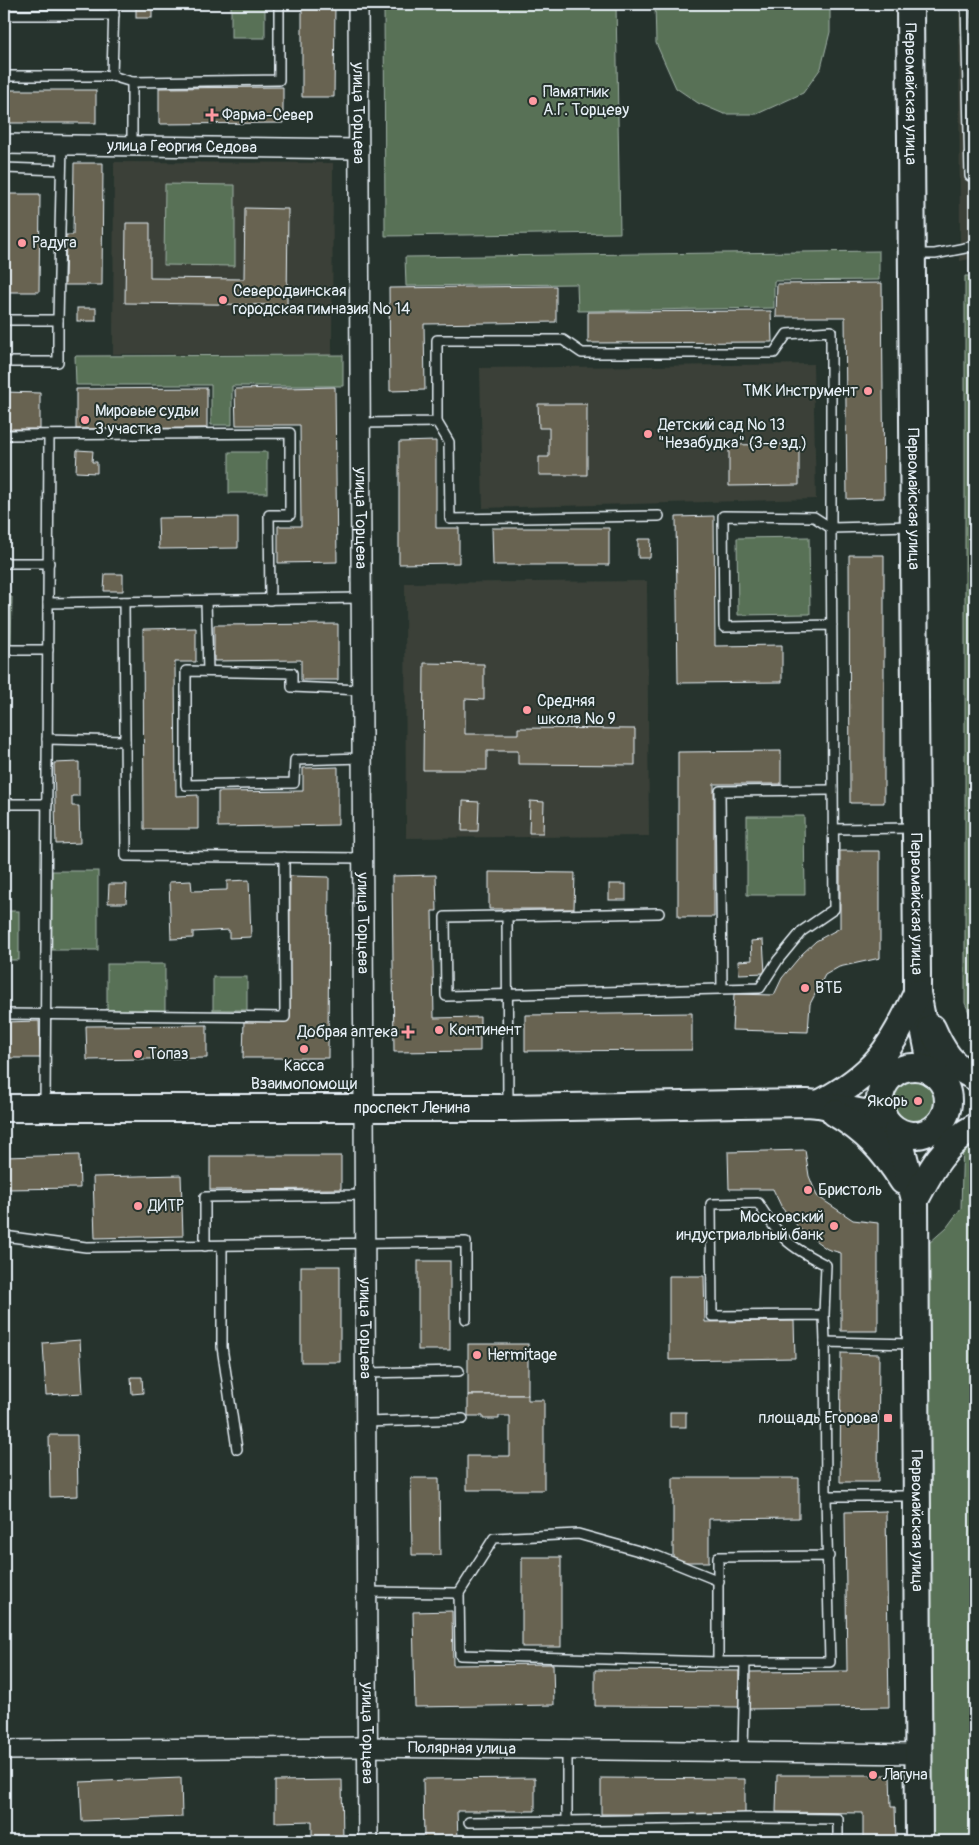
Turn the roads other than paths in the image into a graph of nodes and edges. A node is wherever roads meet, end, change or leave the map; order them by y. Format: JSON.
{"nodes":[{"id":1,"x":114,"y":4,"type":"edge"},
{"id":2,"x":279,"y":4,"type":"edge"},
{"id":3,"x":358,"y":4,"type":"edge"},
{"id":4,"x":910,"y":4,"type":"edge"},
{"id":5,"x":966,"y":4,"type":"edge"},
{"id":6,"x":4,"y":15,"type":"edge"},
{"id":7,"x":114,"y":15,"type":"junction"},
{"id":8,"x":971,"y":54,"type":"edge"},
{"id":9,"x":4,"y":76,"type":"edge"},
{"id":10,"x":112,"y":76,"type":"junction"},
{"id":11,"x":132,"y":82,"type":"junction"},
{"id":12,"x":971,"y":114,"type":"edge"},
{"id":13,"x":4,"y":144,"type":"edge"},
{"id":14,"x":62,"y":144,"type":"junction"},
{"id":15,"x":132,"y":146,"type":"junction"},
{"id":16,"x":359,"y":149,"type":"junction"},
{"id":17,"x":4,"y":168,"type":"edge"},
{"id":18,"x":61,"y":170,"type":"junction"},
{"id":19,"x":975,"y":176,"type":"edge"},
{"id":20,"x":975,"y":246,"type":"edge"},
{"id":21,"x":912,"y":254,"type":"junction"},
{"id":22,"x":4,"y":320,"type":"edge"},
{"id":23,"x":58,"y":320,"type":"junction"},
{"id":24,"x":4,"y":362,"type":"edge"},
{"id":25,"x":437,"y":422,"type":"junction"},
{"id":26,"x":360,"y":423,"type":"junction"},
{"id":27,"x":4,"y":435,"type":"edge"},
{"id":28,"x":49,"y":435,"type":"junction"},
{"id":29,"x":660,"y":516,"type":"dead end"},
{"id":30,"x":914,"y":526,"type":"junction"},
{"id":31,"x":831,"y":528,"type":"junction"},
{"id":32,"x":4,"y":563,"type":"edge"},
{"id":33,"x":48,"y":564,"type":"junction"},
{"id":34,"x":361,"y":598,"type":"junction"},
{"id":35,"x":270,"y":600,"type":"junction"},
{"id":36,"x":206,"y":601,"type":"junction"},
{"id":37,"x":124,"y":602,"type":"junction"},
{"id":38,"x":48,"y":603,"type":"junction"},
{"id":39,"x":832,"y":625,"type":"junction"},
{"id":40,"x":4,"y":650,"type":"edge"},
{"id":41,"x":48,"y":650,"type":"junction"},
{"id":42,"x":208,"y":671,"type":"junction"},
{"id":43,"x":362,"y":690,"type":"junction"},
{"id":44,"x":47,"y":739,"type":"junction"},
{"id":45,"x":125,"y":741,"type":"junction"},
{"id":46,"x":362,"y":758,"type":"junction"},
{"id":47,"x":833,"y":790,"type":"junction"},
{"id":48,"x":4,"y":804,"type":"edge"},
{"id":49,"x":47,"y":804,"type":"junction"},
{"id":50,"x":916,"y":828,"type":"junction"},
{"id":51,"x":833,"y":829,"type":"junction"},
{"id":52,"x":284,"y":857,"type":"junction"},
{"id":53,"x":363,"y":858,"type":"junction"},
{"id":54,"x":659,"y":913,"type":"dead end"},
{"id":55,"x":507,"y":915,"type":"junction"},
{"id":56,"x":722,"y":988,"type":"junction"},
{"id":57,"x":917,"y":993,"type":"junction"},
{"id":58,"x":508,"y":994,"type":"junction"},
{"id":59,"x":44,"y":1013,"type":"junction"},
{"id":60,"x":4,"y":1014,"type":"edge"},
{"id":61,"x":893,"y":1076,"type":"junction"},
{"id":62,"x":975,"y":1077,"type":"edge"},
{"id":63,"x":939,"y":1080,"type":"junction"},
{"id":64,"x":975,"y":1093,"type":"edge"},
{"id":65,"x":819,"y":1104,"type":"junction"},
{"id":66,"x":4,"y":1108,"type":"edge"},
{"id":67,"x":45,"y":1108,"type":"junction"},
{"id":68,"x":364,"y":1108,"type":"junction"},
{"id":69,"x":508,"y":1108,"type":"junction"},
{"id":70,"x":975,"y":1112,"type":"edge"},
{"id":71,"x":940,"y":1123,"type":"junction"},
{"id":72,"x":890,"y":1124,"type":"junction"},
{"id":73,"x":975,"y":1127,"type":"edge"},
{"id":74,"x":365,"y":1194,"type":"junction"},
{"id":75,"x":915,"y":1200,"type":"junction"},
{"id":76,"x":4,"y":1236,"type":"edge"},
{"id":77,"x":365,"y":1245,"type":"junction"},
{"id":78,"x":205,"y":1246,"type":"junction"},
{"id":79,"x":222,"y":1246,"type":"junction"},
{"id":80,"x":824,"y":1314,"type":"junction"},
{"id":81,"x":466,"y":1319,"type":"dead end"},
{"id":82,"x":825,"y":1342,"type":"junction"},
{"id":83,"x":916,"y":1344,"type":"junction"},
{"id":84,"x":459,"y":1371,"type":"dead end"},
{"id":85,"x":365,"y":1373,"type":"junction"},
{"id":86,"x":463,"y":1419,"type":"dead end"},
{"id":87,"x":366,"y":1422,"type":"junction"},
{"id":88,"x":237,"y":1449,"type":"dead end"},
{"id":89,"x":826,"y":1496,"type":"junction"},
{"id":90,"x":917,"y":1496,"type":"junction"},
{"id":91,"x":829,"y":1556,"type":"junction"},
{"id":92,"x":719,"y":1581,"type":"junction"},
{"id":93,"x":366,"y":1592,"type":"junction"},
{"id":94,"x":460,"y":1593,"type":"junction"},
{"id":95,"x":718,"y":1662,"type":"junction"},
{"id":96,"x":744,"y":1662,"type":"junction"},
{"id":97,"x":368,"y":1747,"type":"junction"},
{"id":98,"x":4,"y":1750,"type":"edge"},
{"id":99,"x":568,"y":1750,"type":"junction"},
{"id":100,"x":743,"y":1751,"type":"junction"},
{"id":101,"x":918,"y":1754,"type":"junction"},
{"id":102,"x":567,"y":1821,"type":"junction"},
{"id":103,"x":469,"y":1822,"type":"dead end"},
{"id":104,"x":368,"y":1841,"type":"edge"},
{"id":105,"x":838,"y":1841,"type":"edge"},
{"id":106,"x":919,"y":1841,"type":"edge"}],
"edges":[{"from":1,"to":7,"type":"lane"},
{"from":2,"to":11,"type":"lane"},
{"from":3,"to":16,"type":"street","name":"улица Торцева"},
{"from":4,"to":21,"type":"street","name":"Первомайская улица"},
{"from":5,"to":8,"type":"lane"},
{"from":6,"to":7,"type":"lane"},
{"from":7,"to":10,"type":"lane"},
{"from":8,"to":12,"type":"lane"},
{"from":9,"to":10,"type":"lane"},
{"from":10,"to":11,"type":"lane"},
{"from":11,"to":15,"type":"lane"},
{"from":12,"to":19,"type":"lane"},
{"from":13,"to":14,"type":"street","name":"улица Георгия Седова"},
{"from":14,"to":15,"type":"street","name":"улица Георгия Седова"},
{"from":14,"to":18,"type":"lane"},
{"from":15,"to":16,"type":"street","name":"улица Георгия Седова"},
{"from":16,"to":26,"type":"street","name":"улица Торцева"},
{"from":17,"to":18,"type":"lane"},
{"from":18,"to":23,"type":"lane"},
{"from":20,"to":21,"type":"lane"},
{"from":21,"to":30,"type":"street","name":"Первомайская улица"},
{"from":22,"to":23,"type":"lane"},
{"from":23,"to":24,"type":"lane"},
{"from":25,"to":26,"type":"lane"},
{"from":25,"to":29,"type":"lane"},
{"from":25,"to":31,"type":"lane"},
{"from":26,"to":34,"type":"street","name":"улица Торцева"},
{"from":27,"to":28,"type":"lane"},
{"from":28,"to":33,"type":"lane"},
{"from":28,"to":35,"type":"lane"},
{"from":30,"to":31,"type":"lane"},
{"from":30,"to":50,"type":"street","name":"Первомайская улица"},
{"from":31,"to":39,"type":"lane"},
{"from":31,"to":39,"type":"lane"},
{"from":32,"to":33,"type":"lane"},
{"from":33,"to":38,"type":"lane"},
{"from":34,"to":35,"type":"lane"},
{"from":34,"to":43,"type":"street","name":"улица Торцева"},
{"from":35,"to":36,"type":"lane"},
{"from":36,"to":37,"type":"lane"},
{"from":36,"to":42,"type":"lane"},
{"from":37,"to":38,"type":"lane"},
{"from":37,"to":45,"type":"lane"},
{"from":38,"to":41,"type":"lane"},
{"from":39,"to":47,"type":"lane"},
{"from":40,"to":41,"type":"lane"},
{"from":41,"to":44,"type":"lane"},
{"from":42,"to":43,"type":"lane"},
{"from":42,"to":46,"type":"lane"},
{"from":43,"to":46,"type":"street","name":"улица Торцева"},
{"from":44,"to":45,"type":"lane"},
{"from":44,"to":49,"type":"lane"},
{"from":45,"to":52,"type":"lane"},
{"from":46,"to":53,"type":"street","name":"улица Торцева"},
{"from":47,"to":51,"type":"lane"},
{"from":47,"to":56,"type":"lane"},
{"from":48,"to":49,"type":"lane"},
{"from":49,"to":59,"type":"lane"},
{"from":50,"to":51,"type":"lane"},
{"from":50,"to":57,"type":"street","name":"Первомайская улица"},
{"from":51,"to":56,"type":"lane"},
{"from":52,"to":53,"type":"lane"},
{"from":52,"to":59,"type":"lane"},
{"from":53,"to":68,"type":"street","name":"улица Торцева"},
{"from":54,"to":55,"type":"lane"},
{"from":55,"to":58,"type":"lane"},
{"from":55,"to":58,"type":"lane"},
{"from":56,"to":58,"type":"lane"},
{"from":57,"to":61,"type":"street"},
{"from":57,"to":62,"type":"street"},
{"from":57,"to":63,"type":"street"},
{"from":57,"to":65,"type":"street"},
{"from":58,"to":69,"type":"lane"},
{"from":59,"to":60,"type":"lane"},
{"from":59,"to":67,"type":"lane"},
{"from":61,"to":63,"type":"street"},
{"from":61,"to":65,"type":"street"},
{"from":61,"to":72,"type":"street"},
{"from":63,"to":64,"type":"street"},
{"from":63,"to":71,"type":"street"},
{"from":65,"to":69,"type":"street","name":"проспект Ленина"},
{"from":65,"to":72,"type":"street"},
{"from":65,"to":75,"type":"street"},
{"from":66,"to":67,"type":"street","name":"проспект Ленина"},
{"from":67,"to":68,"type":"street","name":"проспект Ленина"},
{"from":68,"to":69,"type":"street","name":"проспект Ленина"},
{"from":68,"to":74,"type":"street","name":"улица Торцева"},
{"from":70,"to":71,"type":"street"},
{"from":71,"to":72,"type":"street"},
{"from":71,"to":75,"type":"street"},
{"from":72,"to":75,"type":"street"},
{"from":73,"to":75,"type":"street"},
{"from":74,"to":77,"type":"street","name":"улица Торцева"},
{"from":74,"to":78,"type":"lane"},
{"from":75,"to":83,"type":"street","name":"Первомайская улица"},
{"from":76,"to":78,"type":"lane"},
{"from":77,"to":79,"type":"lane"},
{"from":77,"to":81,"type":"lane"},
{"from":77,"to":85,"type":"street","name":"улица Торцева"},
{"from":78,"to":79,"type":"lane"},
{"from":79,"to":88,"type":"lane"},
{"from":80,"to":80,"type":"lane"},
{"from":80,"to":82,"type":"lane"},
{"from":82,"to":83,"type":"lane"},
{"from":82,"to":89,"type":"lane"},
{"from":83,"to":90,"type":"street","name":"Первомайская улица"},
{"from":84,"to":85,"type":"lane"},
{"from":85,"to":87,"type":"street","name":"улица Торцева"},
{"from":86,"to":87,"type":"lane"},
{"from":87,"to":93,"type":"street","name":"улица Торцева"},
{"from":89,"to":90,"type":"lane"},
{"from":89,"to":91,"type":"lane"},
{"from":90,"to":101,"type":"street","name":"Первомайская улица"},
{"from":91,"to":92,"type":"lane"},
{"from":91,"to":96,"type":"lane"},
{"from":92,"to":94,"type":"lane"},
{"from":92,"to":95,"type":"lane"},
{"from":93,"to":94,"type":"lane"},
{"from":93,"to":97,"type":"street","name":"улица Торцева"},
{"from":94,"to":95,"type":"lane"},
{"from":95,"to":96,"type":"lane"},
{"from":96,"to":100,"type":"lane"},
{"from":97,"to":98,"type":"street","name":"Полярная улица"},
{"from":97,"to":99,"type":"street","name":"Полярная улица"},
{"from":97,"to":104,"type":"street","name":"улица Торцева"},
{"from":99,"to":100,"type":"street","name":"Полярная улица"},
{"from":99,"to":102,"type":"lane"},
{"from":100,"to":101,"type":"street","name":"Полярная улица"},
{"from":101,"to":106,"type":"street","name":"Первомайская улица"},
{"from":102,"to":103,"type":"lane"},
{"from":102,"to":105,"type":"lane"}]}
